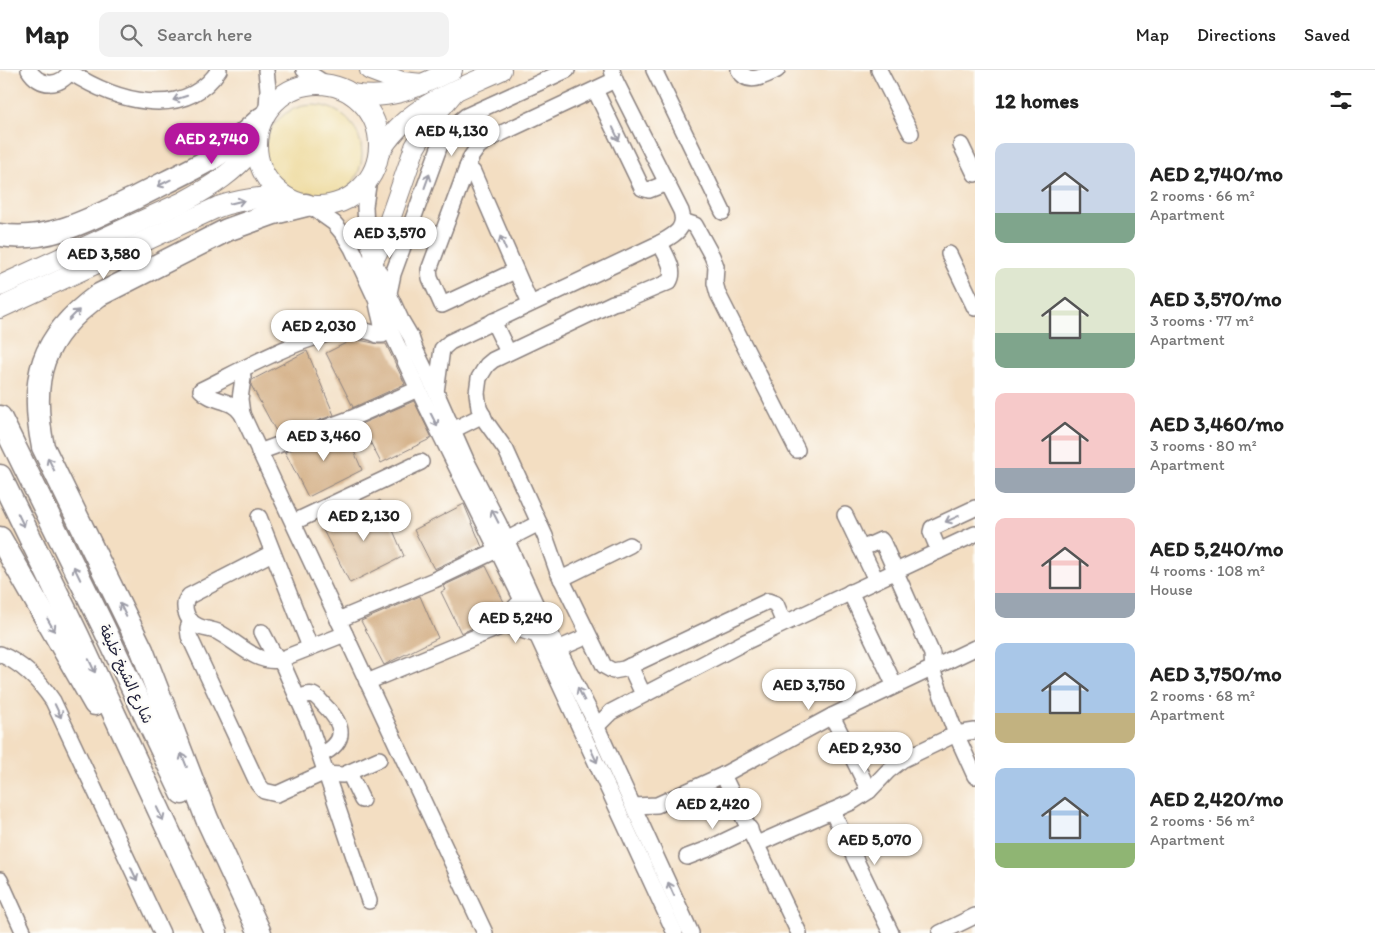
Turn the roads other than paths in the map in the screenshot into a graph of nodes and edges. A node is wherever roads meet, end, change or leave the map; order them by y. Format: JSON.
{"nodes":[{"id":1,"x":29,"y":70,"type":"edge"},
{"id":2,"x":219,"y":70,"type":"edge"},
{"id":3,"x":266,"y":70,"type":"edge"},
{"id":4,"x":304,"y":70,"type":"edge"},
{"id":5,"x":370,"y":70,"type":"edge"},
{"id":6,"x":452,"y":70,"type":"edge"},
{"id":7,"x":501,"y":70,"type":"edge"},
{"id":8,"x":567,"y":70,"type":"edge"},
{"id":9,"x":739,"y":70,"type":"edge"},
{"id":10,"x":778,"y":70,"type":"edge"},
{"id":11,"x":880,"y":70,"type":"edge"},
{"id":12,"x":70,"y":71,"type":"edge"},
{"id":13,"x":660,"y":74,"type":"edge"},
{"id":14,"x":614,"y":75,"type":"edge"},
{"id":15,"x":326,"y":84,"type":"junction"},
{"id":16,"x":422,"y":84,"type":"junction"},
{"id":17,"x":595,"y":90,"type":"junction"},
{"id":18,"x":454,"y":92,"type":"junction"},
{"id":19,"x":352,"y":94,"type":"junction"},
{"id":20,"x":264,"y":114,"type":"junction"},
{"id":21,"x":911,"y":134,"type":"dead end"},
{"id":22,"x":961,"y":145,"type":"dead end"},
{"id":23,"x":256,"y":146,"type":"junction"},
{"id":24,"x":379,"y":153,"type":"junction"},
{"id":25,"x":467,"y":167,"type":"junction"},
{"id":26,"x":975,"y":174,"type":"edge"},
{"id":27,"x":370,"y":179,"type":"junction"},
{"id":28,"x":667,"y":184,"type":"junction"},
{"id":29,"x":284,"y":196,"type":"junction"},
{"id":30,"x":308,"y":205,"type":"junction"},
{"id":31,"x":723,"y":212,"type":"dead end"},
{"id":32,"x":683,"y":221,"type":"junction"},
{"id":33,"x":0,"y":234,"type":"edge"},
{"id":34,"x":660,"y":243,"type":"junction"},
{"id":35,"x":949,"y":254,"type":"dead end"},
{"id":36,"x":374,"y":258,"type":"junction"},
{"id":37,"x":516,"y":271,"type":"junction"},
{"id":38,"x":0,"y":286,"type":"edge"},
{"id":39,"x":383,"y":297,"type":"junction"},
{"id":40,"x":530,"y":304,"type":"junction"},
{"id":41,"x":0,"y":308,"type":"edge"},
{"id":42,"x":975,"y":308,"type":"edge"},
{"id":43,"x":493,"y":320,"type":"junction"},
{"id":44,"x":415,"y":349,"type":"junction"},
{"id":45,"x":442,"y":349,"type":"junction"},
{"id":46,"x":508,"y":352,"type":"junction"},
{"id":47,"x":242,"y":370,"type":"junction"},
{"id":48,"x":418,"y":389,"type":"junction"},
{"id":49,"x":436,"y":392,"type":"junction"},
{"id":50,"x":242,"y":414,"type":"junction"},
{"id":51,"x":483,"y":415,"type":"junction"},
{"id":52,"x":0,"y":417,"type":"edge"},
{"id":53,"x":453,"y":430,"type":"junction"},
{"id":54,"x":797,"y":450,"type":"dead end"},
{"id":55,"x":259,"y":452,"type":"junction"},
{"id":56,"x":421,"y":462,"type":"dead end"},
{"id":57,"x":0,"y":476,"type":"edge"},
{"id":58,"x":975,"y":508,"type":"edge"},
{"id":59,"x":845,"y":515,"type":"dead end"},
{"id":60,"x":259,"y":517,"type":"dead end"},
{"id":61,"x":294,"y":522,"type":"junction"},
{"id":62,"x":539,"y":523,"type":"junction"},
{"id":63,"x":975,"y":534,"type":"edge"},
{"id":64,"x":0,"y":538,"type":"edge"},
{"id":65,"x":502,"y":545,"type":"junction"},
{"id":66,"x":630,"y":545,"type":"dead end"},
{"id":67,"x":861,"y":550,"type":"junction"},
{"id":68,"x":939,"y":551,"type":"junction"},
{"id":69,"x":272,"y":553,"type":"junction"},
{"id":70,"x":895,"y":571,"type":"junction"},
{"id":71,"x":561,"y":579,"type":"junction"},
{"id":72,"x":876,"y":580,"type":"junction"},
{"id":73,"x":850,"y":592,"type":"junction"},
{"id":74,"x":522,"y":600,"type":"junction"},
{"id":75,"x":191,"y":621,"type":"junction"},
{"id":76,"x":784,"y":623,"type":"junction"},
{"id":77,"x":505,"y":625,"type":"junction"},
{"id":78,"x":341,"y":627,"type":"junction"},
{"id":79,"x":262,"y":632,"type":"dead end"},
{"id":80,"x":542,"y":633,"type":"junction"},
{"id":81,"x":588,"y":636,"type":"junction"},
{"id":82,"x":310,"y":647,"type":"junction"},
{"id":83,"x":975,"y":648,"type":"edge"},
{"id":84,"x":558,"y":649,"type":"junction"},
{"id":85,"x":0,"y":654,"type":"edge"},
{"id":86,"x":279,"y":660,"type":"junction"},
{"id":87,"x":630,"y":666,"type":"junction"},
{"id":88,"x":932,"y":668,"type":"junction"},
{"id":89,"x":367,"y":682,"type":"junction"},
{"id":90,"x":895,"y":686,"type":"junction"},
{"id":91,"x":643,"y":694,"type":"junction"},
{"id":92,"x":298,"y":699,"type":"junction"},
{"id":93,"x":590,"y":712,"type":"junction"},
{"id":94,"x":611,"y":712,"type":"junction"},
{"id":95,"x":832,"y":716,"type":"junction"},
{"id":96,"x":597,"y":726,"type":"junction"},
{"id":97,"x":122,"y":730,"type":"junction"},
{"id":98,"x":975,"y":731,"type":"edge"},
{"id":99,"x":956,"y":734,"type":"junction"},
{"id":100,"x":320,"y":755,"type":"junction"},
{"id":101,"x":379,"y":759,"type":"dead end"},
{"id":102,"x":349,"y":773,"type":"junction"},
{"id":103,"x":326,"y":774,"type":"junction"},
{"id":104,"x":723,"y":775,"type":"junction"},
{"id":105,"x":975,"y":776,"type":"edge"},
{"id":106,"x":869,"y":791,"type":"junction"},
{"id":107,"x":362,"y":800,"type":"dead end"},
{"id":108,"x":633,"y":806,"type":"junction"},
{"id":109,"x":657,"y":806,"type":"junction"},
{"id":110,"x":832,"y":811,"type":"junction"},
{"id":111,"x":643,"y":827,"type":"junction"},
{"id":112,"x":750,"y":828,"type":"junction"},
{"id":113,"x":757,"y":844,"type":"junction"},
{"id":114,"x":687,"y":858,"type":"dead end"},
{"id":115,"x":0,"y":880,"type":"edge"},
{"id":116,"x":369,"y":901,"type":"dead end"},
{"id":117,"x":974,"y":918,"type":"edge"},
{"id":118,"x":24,"y":933,"type":"edge"},
{"id":119,"x":162,"y":933,"type":"edge"},
{"id":120,"x":216,"y":933,"type":"edge"},
{"id":121,"x":250,"y":933,"type":"edge"},
{"id":122,"x":260,"y":933,"type":"edge"},
{"id":123,"x":485,"y":933,"type":"edge"},
{"id":124,"x":675,"y":933,"type":"edge"},
{"id":125,"x":691,"y":933,"type":"edge"},
{"id":126,"x":799,"y":933,"type":"edge"},
{"id":127,"x":891,"y":933,"type":"edge"},
{"id":128,"x":940,"y":933,"type":"edge"}],
"edges":[{"from":1,"to":12,"type":"street"},
{"from":2,"to":12,"type":"street","one_way":true},
{"from":3,"to":20,"type":"street"},
{"from":4,"to":15,"type":"street"},
{"from":5,"to":16,"type":"main road"},
{"from":6,"to":16,"type":"main road"},
{"from":7,"to":18,"type":"main road"},
{"from":39,"to":8,"type":"street","one_way":true},
{"from":9,"to":10,"type":"street"},
{"from":11,"to":21,"type":"street"},
{"from":13,"to":31,"type":"street"},
{"from":14,"to":17,"type":"street"},
{"from":14,"to":28,"type":"street"},
{"from":15,"to":19,"type":"main road"},
{"from":15,"to":20,"type":"main road"},
{"from":16,"to":19,"type":"main road"},
{"from":17,"to":25,"type":"street"},
{"from":17,"to":28,"type":"street","one_way":true},
{"from":18,"to":24,"type":"main road"},
{"from":18,"to":36,"type":"main road"},
{"from":19,"to":24,"type":"main road"},
{"from":20,"to":23,"type":"main road"},
{"from":20,"to":33,"type":"highway","one_way":true},
{"from":22,"to":26,"type":"street"},
{"from":23,"to":29,"type":"main road"},
{"from":23,"to":38,"type":"main road"},
{"from":24,"to":27,"type":"main road"},
{"from":37,"to":25,"type":"street","one_way":true},
{"from":25,"to":37,"type":"street"},
{"from":27,"to":30,"type":"main road"},
{"from":27,"to":36,"type":"street"},
{"from":28,"to":32,"type":"street"},
{"from":29,"to":30,"type":"main road"},
{"from":41,"to":29,"type":"main road","one_way":true},
{"from":30,"to":39,"type":"street"},
{"from":122,"to":30,"type":"highway","one_way":true},
{"from":32,"to":34,"type":"street"},
{"from":32,"to":54,"type":"street"},
{"from":34,"to":40,"type":"street"},
{"from":34,"to":46,"type":"street"},
{"from":35,"to":42,"type":"street"},
{"from":36,"to":39,"type":"street"},
{"from":37,"to":40,"type":"street"},
{"from":39,"to":44,"type":"street"},
{"from":39,"to":47,"type":"street"},
{"from":39,"to":48,"type":"street"},
{"from":40,"to":43,"type":"street"},
{"from":43,"to":45,"type":"street"},
{"from":43,"to":46,"type":"street"},
{"from":44,"to":45,"type":"street"},
{"from":44,"to":49,"type":"street"},
{"from":45,"to":49,"type":"street"},
{"from":46,"to":51,"type":"street"},
{"from":47,"to":50,"type":"street"},
{"from":47,"to":50,"type":"street"},
{"from":48,"to":55,"type":"street"},
{"from":48,"to":65,"type":"street","one_way":true},
{"from":49,"to":53,"type":"street"},
{"from":50,"to":55,"type":"street"},
{"from":51,"to":53,"type":"street"},
{"from":51,"to":62,"type":"street"},
{"from":121,"to":52,"type":"highway","name":"شارع الشيخ خليفة","one_way":true},
{"from":65,"to":53,"type":"street","one_way":true},
{"from":55,"to":61,"type":"street"},
{"from":56,"to":61,"type":"street"},
{"from":57,"to":97,"type":"highway","name":"شارع الشيخ خليفة","one_way":true},
{"from":58,"to":68,"type":"street","one_way":true},
{"from":59,"to":67,"type":"street"},
{"from":60,"to":69,"type":"street"},
{"from":61,"to":78,"type":"street"},
{"from":62,"to":65,"type":"street"},
{"from":62,"to":71,"type":"street"},
{"from":63,"to":68,"type":"street"},
{"from":64,"to":97,"type":"highway","one_way":true},
{"from":65,"to":74,"type":"street"},
{"from":65,"to":78,"type":"street"},
{"from":65,"to":80,"type":"street"},
{"from":66,"to":71,"type":"street"},
{"from":67,"to":70,"type":"street"},
{"from":67,"to":72,"type":"street"},
{"from":68,"to":70,"type":"street"},
{"from":69,"to":75,"type":"street"},
{"from":69,"to":82,"type":"street"},
{"from":70,"to":72,"type":"street"},
{"from":70,"to":88,"type":"street"},
{"from":71,"to":81,"type":"street"},
{"from":72,"to":73,"type":"street"},
{"from":73,"to":76,"type":"street"},
{"from":73,"to":90,"type":"street"},
{"from":74,"to":77,"type":"street"},
{"from":74,"to":80,"type":"street"},
{"from":75,"to":86,"type":"street"},
{"from":75,"to":103,"type":"street"},
{"from":76,"to":87,"type":"street"},
{"from":76,"to":91,"type":"street"},
{"from":77,"to":80,"type":"street"},
{"from":77,"to":89,"type":"street"},
{"from":78,"to":82,"type":"street"},
{"from":78,"to":89,"type":"street"},
{"from":79,"to":86,"type":"street"},
{"from":80,"to":84,"type":"street"},
{"from":80,"to":124,"type":"street","one_way":true},
{"from":81,"to":84,"type":"street"},
{"from":81,"to":87,"type":"street"},
{"from":82,"to":86,"type":"street"},
{"from":83,"to":88,"type":"street"},
{"from":93,"to":84,"type":"street","one_way":true},
{"from":85,"to":119,"type":"street","one_way":true},
{"from":86,"to":92,"type":"street"},
{"from":87,"to":91,"type":"street"},
{"from":88,"to":90,"type":"street"},
{"from":88,"to":99,"type":"street"},
{"from":89,"to":123,"type":"street"},
{"from":90,"to":95,"type":"street"},
{"from":91,"to":94,"type":"street"},
{"from":92,"to":100,"type":"street"},
{"from":92,"to":100,"type":"street"},
{"from":93,"to":94,"type":"street"},
{"from":93,"to":96,"type":"street"},
{"from":94,"to":96,"type":"street"},
{"from":95,"to":104,"type":"street"},
{"from":95,"to":106,"type":"street"},
{"from":96,"to":108,"type":"street"},
{"from":97,"to":120,"type":"highway","name":"شارع الشيخ خليفة","one_way":true},
{"from":98,"to":99,"type":"street"},
{"from":99,"to":105,"type":"street"},
{"from":99,"to":106,"type":"street"},
{"from":100,"to":103,"type":"street"},
{"from":101,"to":102,"type":"street"},
{"from":102,"to":103,"type":"street"},
{"from":102,"to":107,"type":"street"},
{"from":103,"to":116,"type":"street"},
{"from":104,"to":109,"type":"street"},
{"from":104,"to":112,"type":"street"},
{"from":106,"to":110,"type":"street"},
{"from":108,"to":109,"type":"street"},
{"from":108,"to":111,"type":"street"},
{"from":109,"to":111,"type":"street"},
{"from":110,"to":113,"type":"street"},
{"from":110,"to":127,"type":"street"},
{"from":125,"to":111,"type":"street","one_way":true},
{"from":112,"to":113,"type":"street"},
{"from":112,"to":114,"type":"street"},
{"from":113,"to":126,"type":"street"},
{"from":115,"to":118,"type":"street"},
{"from":117,"to":128,"type":"street"}]}
